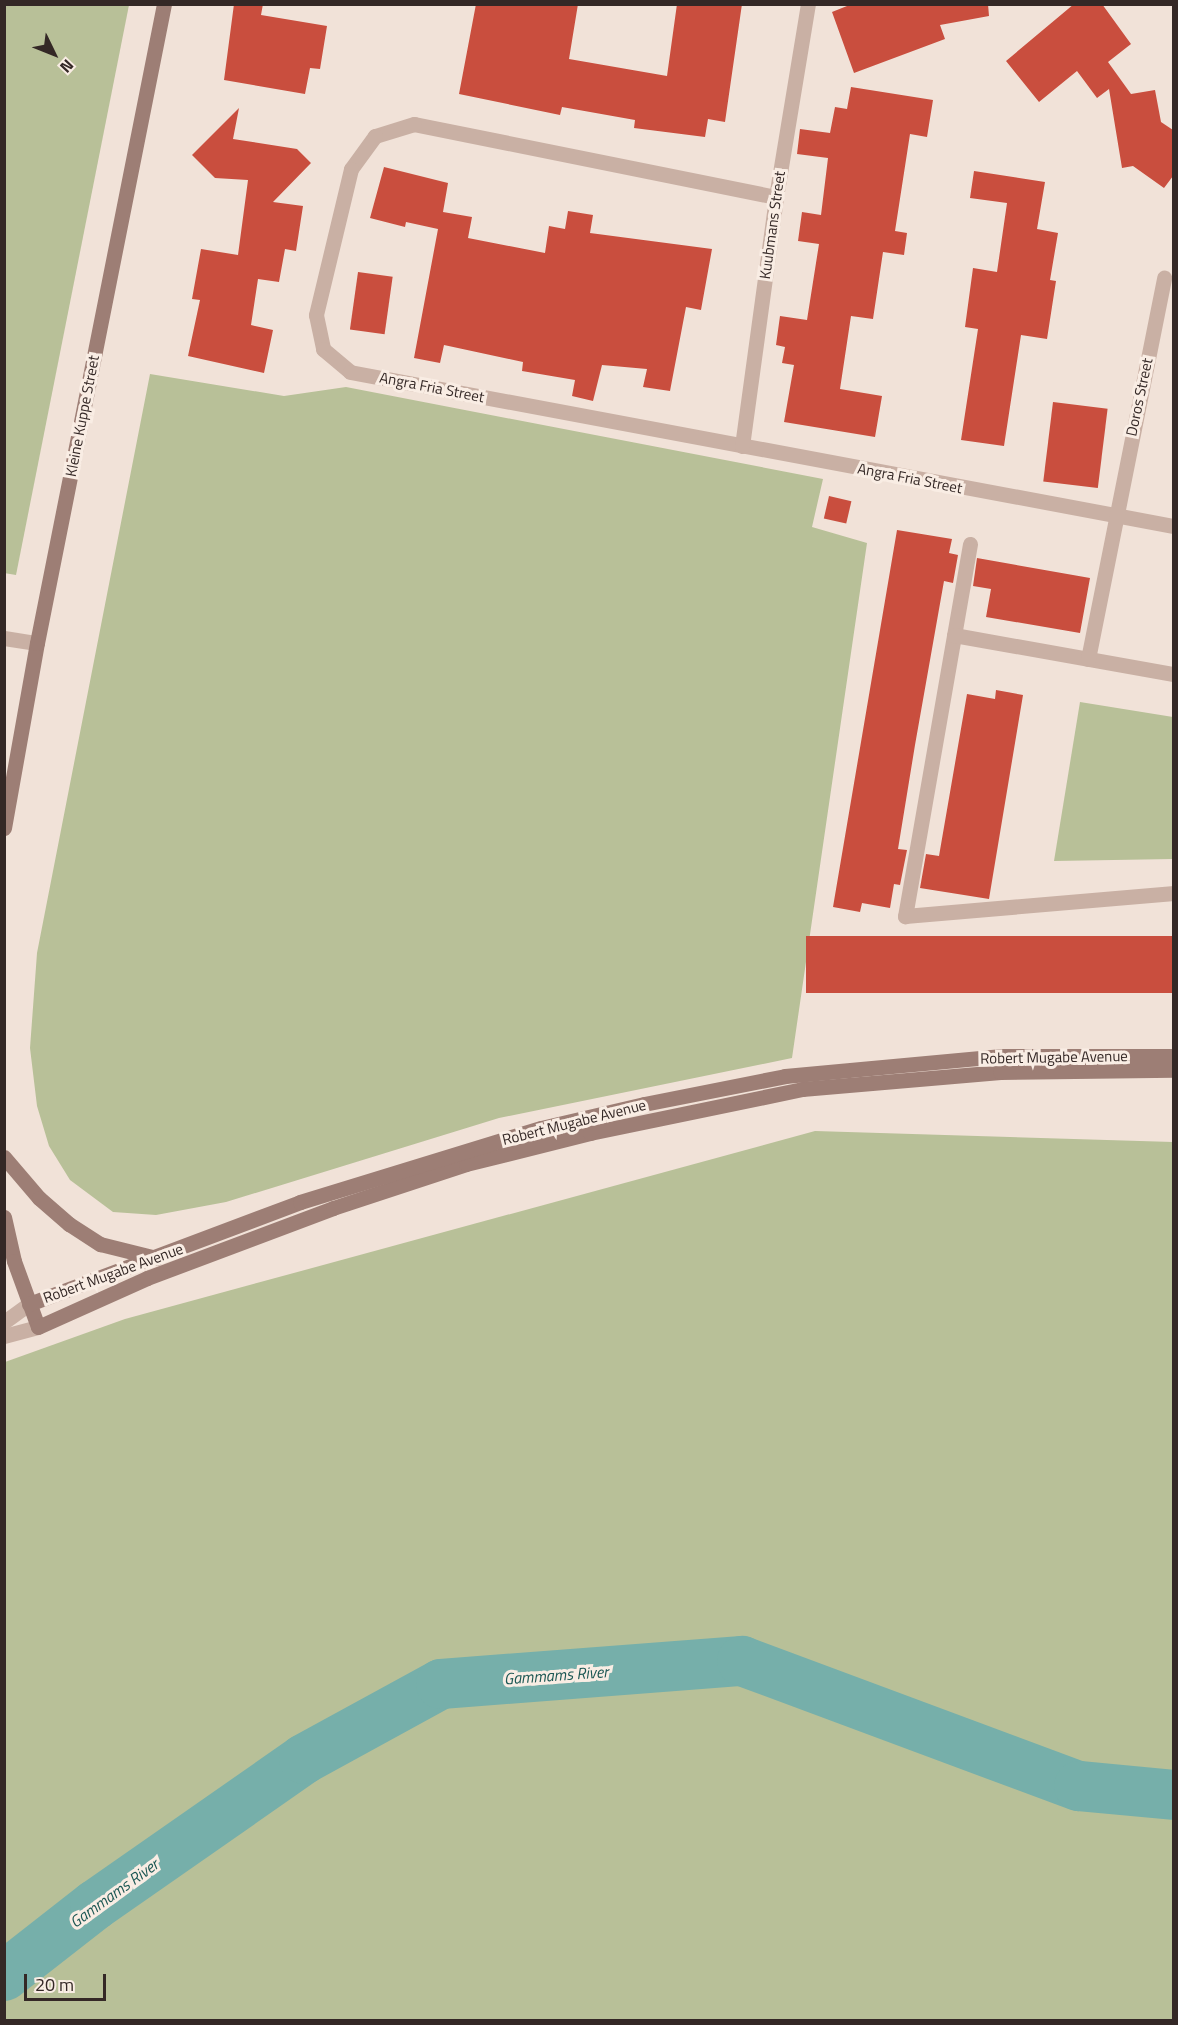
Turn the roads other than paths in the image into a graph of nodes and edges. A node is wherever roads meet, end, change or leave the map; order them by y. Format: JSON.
{"nodes":[{"id":1,"x":164,"y":4,"type":"edge"},
{"id":2,"x":808,"y":4,"type":"edge"},
{"id":3,"x":776,"y":196,"type":"junction"},
{"id":4,"x":1164,"y":277,"type":"dead end"},
{"id":5,"x":742,"y":446,"type":"junction"},
{"id":6,"x":1114,"y":517,"type":"junction"},
{"id":7,"x":1173,"y":526,"type":"edge"},
{"id":8,"x":970,"y":544,"type":"dead end"},
{"id":9,"x":954,"y":635,"type":"junction"},
{"id":10,"x":4,"y":638,"type":"edge"},
{"id":11,"x":37,"y":643,"type":"junction"},
{"id":12,"x":1088,"y":659,"type":"junction"},
{"id":13,"x":1173,"y":674,"type":"edge"},
{"id":14,"x":4,"y":828,"type":"edge"},
{"id":15,"x":1173,"y":893,"type":"edge"},
{"id":16,"x":1173,"y":1056,"type":"edge"},
{"id":17,"x":1173,"y":1070,"type":"edge"},
{"id":18,"x":4,"y":1157,"type":"edge"},
{"id":19,"x":4,"y":1217,"type":"edge"},
{"id":20,"x":156,"y":1258,"type":"junction"},
{"id":21,"x":14,"y":1261,"type":"junction"},
{"id":22,"x":4,"y":1276,"type":"edge"},
{"id":23,"x":29,"y":1304,"type":"junction"},
{"id":24,"x":4,"y":1322,"type":"edge"},
{"id":25,"x":38,"y":1327,"type":"junction"},
{"id":26,"x":4,"y":1336,"type":"edge"}],
"edges":[{"from":1,"to":11,"type":"street","name":"Kleine Kuppe Street"},
{"from":2,"to":3,"type":"street","name":"Kuubmans Street"},
{"from":3,"to":5,"type":"street","name":"Kuubmans Street"},
{"from":3,"to":5,"type":"street","name":"Angra Fria Street"},
{"from":4,"to":6,"type":"street","name":"Doros Street"},
{"from":5,"to":6,"type":"street","name":"Angra Fria Street"},
{"from":6,"to":7,"type":"street","name":"Angra Fria Street"},
{"from":6,"to":12,"type":"street","name":"Doros Street"},
{"from":8,"to":9,"type":"street"},
{"from":9,"to":12,"type":"street"},
{"from":9,"to":15,"type":"street"},
{"from":10,"to":11,"type":"street"},
{"from":11,"to":14,"type":"street","name":"Kleine Kuppe Street"},
{"from":12,"to":13,"type":"street"},
{"from":16,"to":20,"type":"street","name":"Robert Mugabe Avenue"},
{"from":17,"to":25,"type":"street","name":"Robert Mugabe Avenue"},
{"from":18,"to":20,"type":"street"},
{"from":19,"to":21,"type":"street"},
{"from":20,"to":23,"type":"street","name":"Robert Mugabe Avenue"},
{"from":21,"to":22,"type":"street"},
{"from":21,"to":23,"type":"street"},
{"from":23,"to":24,"type":"street","name":"Robert Mugabe Avenue"},
{"from":23,"to":25,"type":"street"},
{"from":25,"to":26,"type":"street","name":"Robert Mugabe Avenue"}]}
